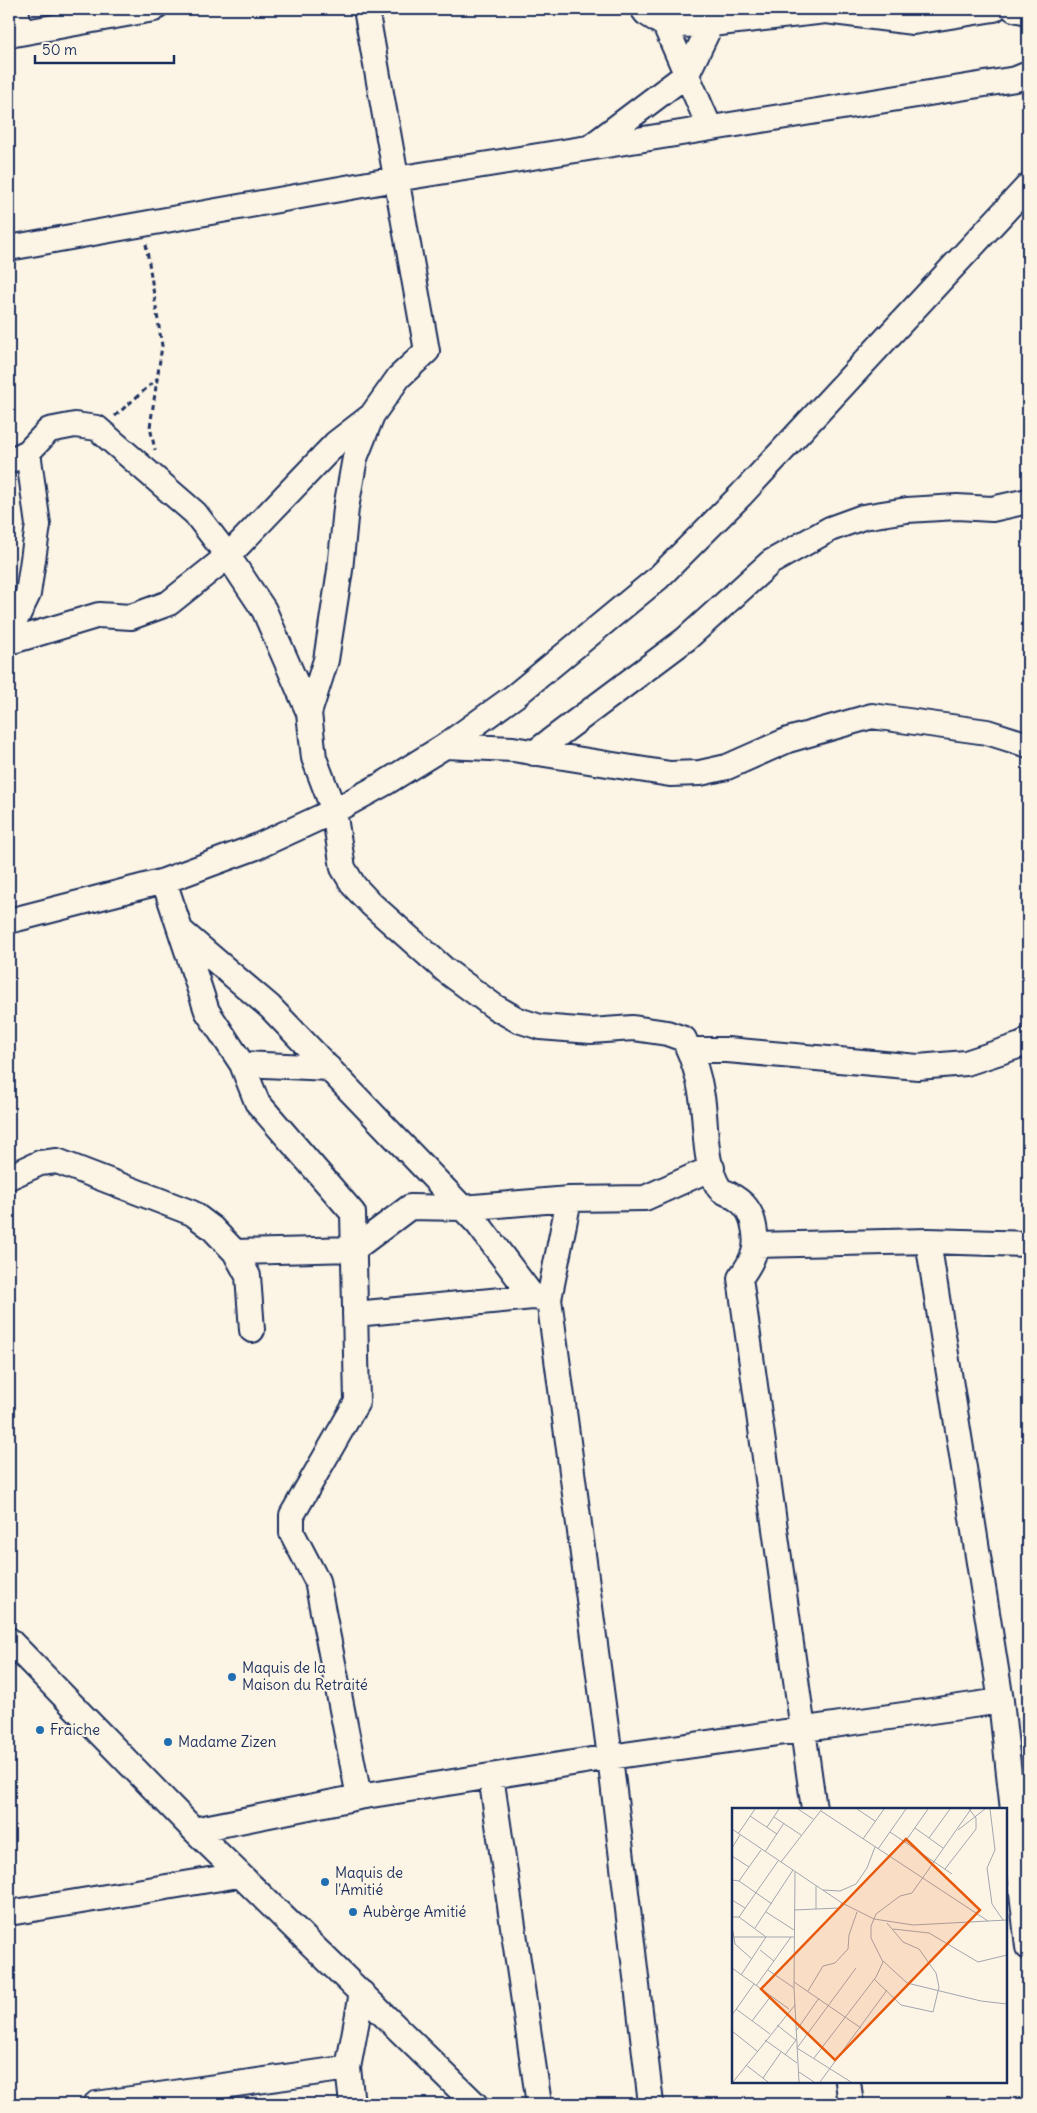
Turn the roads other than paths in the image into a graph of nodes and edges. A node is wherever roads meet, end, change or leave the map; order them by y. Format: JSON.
{"nodes":[{"id":1,"x":16,"y":9,"type":"edge"},
{"id":2,"x":154,"y":9,"type":"edge"},
{"id":3,"x":366,"y":9,"type":"edge"},
{"id":4,"x":644,"y":9,"type":"edge"},
{"id":5,"x":994,"y":9,"type":"edge"},
{"id":6,"x":1014,"y":9,"type":"edge"},
{"id":7,"x":1028,"y":12,"type":"edge"},
{"id":8,"x":710,"y":24,"type":"junction"},
{"id":9,"x":665,"y":25,"type":"junction"},
{"id":10,"x":14,"y":34,"type":"edge"},
{"id":11,"x":688,"y":74,"type":"junction"},
{"id":12,"x":1028,"y":74,"type":"edge"},
{"id":13,"x":710,"y":128,"type":"junction"},
{"id":14,"x":590,"y":148,"type":"junction"},
{"id":15,"x":396,"y":179,"type":"junction"},
{"id":16,"x":1028,"y":186,"type":"edge"},
{"id":17,"x":9,"y":248,"type":"edge"},
{"id":18,"x":372,"y":415,"type":"junction"},
{"id":19,"x":18,"y":456,"type":"edge"},
{"id":20,"x":1028,"y":502,"type":"edge"},
{"id":21,"x":228,"y":556,"type":"junction"},
{"id":22,"x":9,"y":633,"type":"edge"},
{"id":23,"x":9,"y":642,"type":"edge"},
{"id":24,"x":309,"y":714,"type":"junction"},
{"id":25,"x":1028,"y":745,"type":"edge"},
{"id":26,"x":445,"y":746,"type":"junction"},
{"id":27,"x":534,"y":753,"type":"junction"},
{"id":28,"x":334,"y":811,"type":"junction"},
{"id":29,"x":164,"y":881,"type":"junction"},
{"id":30,"x":9,"y":921,"type":"edge"},
{"id":31,"x":180,"y":930,"type":"junction"},
{"id":32,"x":1028,"y":1040,"type":"edge"},
{"id":33,"x":690,"y":1050,"type":"junction"},
{"id":34,"x":242,"y":1064,"type":"junction"},
{"id":35,"x":328,"y":1068,"type":"junction"},
{"id":36,"x":712,"y":1168,"type":"junction"},
{"id":37,"x":9,"y":1178,"type":"edge"},
{"id":38,"x":569,"y":1199,"type":"junction"},
{"id":39,"x":462,"y":1208,"type":"junction"},
{"id":40,"x":928,"y":1241,"type":"junction"},
{"id":41,"x":1028,"y":1244,"type":"edge"},
{"id":42,"x":756,"y":1246,"type":"junction"},
{"id":43,"x":354,"y":1249,"type":"junction"},
{"id":44,"x":235,"y":1252,"type":"junction"},
{"id":45,"x":541,"y":1298,"type":"junction"},
{"id":46,"x":355,"y":1314,"type":"junction"},
{"id":47,"x":252,"y":1330,"type":"dead end"},
{"id":48,"x":9,"y":1640,"type":"edge"},
{"id":49,"x":1001,"y":1701,"type":"junction"},
{"id":50,"x":804,"y":1729,"type":"junction"},
{"id":51,"x":610,"y":1757,"type":"junction"},
{"id":52,"x":491,"y":1776,"type":"junction"},
{"id":53,"x":360,"y":1797,"type":"junction"},
{"id":54,"x":814,"y":1808,"type":"edge"},
{"id":55,"x":194,"y":1830,"type":"junction"},
{"id":56,"x":239,"y":1875,"type":"junction"},
{"id":57,"x":9,"y":1913,"type":"edge"},
{"id":58,"x":1028,"y":1947,"type":"edge"},
{"id":59,"x":362,"y":1993,"type":"junction"},
{"id":60,"x":348,"y":2068,"type":"junction"},
{"id":61,"x":848,"y":2083,"type":"edge"},
{"id":62,"x":123,"y":2102,"type":"edge"},
{"id":63,"x":96,"y":2104,"type":"edge"},
{"id":64,"x":352,"y":2104,"type":"edge"},
{"id":65,"x":475,"y":2104,"type":"edge"},
{"id":66,"x":539,"y":2104,"type":"edge"},
{"id":67,"x":651,"y":2104,"type":"edge"},
{"id":68,"x":851,"y":2104,"type":"edge"}],
"edges":[{"from":1,"to":10,"type":"street"},
{"from":2,"to":10,"type":"street"},
{"from":3,"to":15,"type":"street"},
{"from":4,"to":9,"type":"street"},
{"from":5,"to":8,"type":"street"},
{"from":6,"to":7,"type":"street"},
{"from":8,"to":9,"type":"street"},
{"from":8,"to":11,"type":"street"},
{"from":9,"to":11,"type":"street"},
{"from":11,"to":13,"type":"street"},
{"from":11,"to":14,"type":"street"},
{"from":12,"to":13,"type":"street"},
{"from":13,"to":14,"type":"street"},
{"from":14,"to":15,"type":"street"},
{"from":15,"to":17,"type":"street"},
{"from":15,"to":18,"type":"street"},
{"from":16,"to":26,"type":"street"},
{"from":18,"to":21,"type":"street"},
{"from":18,"to":24,"type":"street"},
{"from":19,"to":21,"type":"street"},
{"from":19,"to":22,"type":"street"},
{"from":20,"to":27,"type":"street"},
{"from":21,"to":23,"type":"street"},
{"from":21,"to":24,"type":"street"},
{"from":24,"to":28,"type":"street"},
{"from":25,"to":27,"type":"street"},
{"from":26,"to":27,"type":"street"},
{"from":26,"to":28,"type":"street"},
{"from":28,"to":29,"type":"street"},
{"from":28,"to":33,"type":"street"},
{"from":29,"to":30,"type":"street"},
{"from":29,"to":31,"type":"street"},
{"from":31,"to":34,"type":"street"},
{"from":31,"to":35,"type":"street"},
{"from":32,"to":33,"type":"street"},
{"from":33,"to":36,"type":"street"},
{"from":34,"to":35,"type":"street"},
{"from":34,"to":43,"type":"street"},
{"from":35,"to":39,"type":"street"},
{"from":36,"to":38,"type":"street"},
{"from":36,"to":42,"type":"street"},
{"from":37,"to":44,"type":"street"},
{"from":38,"to":39,"type":"street"},
{"from":38,"to":45,"type":"street"},
{"from":39,"to":43,"type":"street"},
{"from":39,"to":45,"type":"street"},
{"from":40,"to":41,"type":"street"},
{"from":40,"to":42,"type":"street"},
{"from":40,"to":49,"type":"street"},
{"from":42,"to":50,"type":"street"},
{"from":43,"to":44,"type":"street"},
{"from":43,"to":46,"type":"street"},
{"from":44,"to":47,"type":"street"},
{"from":45,"to":46,"type":"street"},
{"from":45,"to":51,"type":"street"},
{"from":46,"to":53,"type":"street"},
{"from":48,"to":55,"type":"street"},
{"from":49,"to":50,"type":"street"},
{"from":49,"to":58,"type":"street"},
{"from":50,"to":51,"type":"street"},
{"from":50,"to":54,"type":"street"},
{"from":51,"to":52,"type":"street"},
{"from":51,"to":67,"type":"street"},
{"from":52,"to":53,"type":"street"},
{"from":52,"to":66,"type":"street"},
{"from":53,"to":55,"type":"street"},
{"from":55,"to":56,"type":"street"},
{"from":56,"to":57,"type":"street"},
{"from":56,"to":59,"type":"street"},
{"from":59,"to":60,"type":"street"},
{"from":59,"to":65,"type":"street"},
{"from":60,"to":62,"type":"street"},
{"from":60,"to":64,"type":"street"},
{"from":61,"to":68,"type":"street"},
{"from":62,"to":63,"type":"street"}]}
